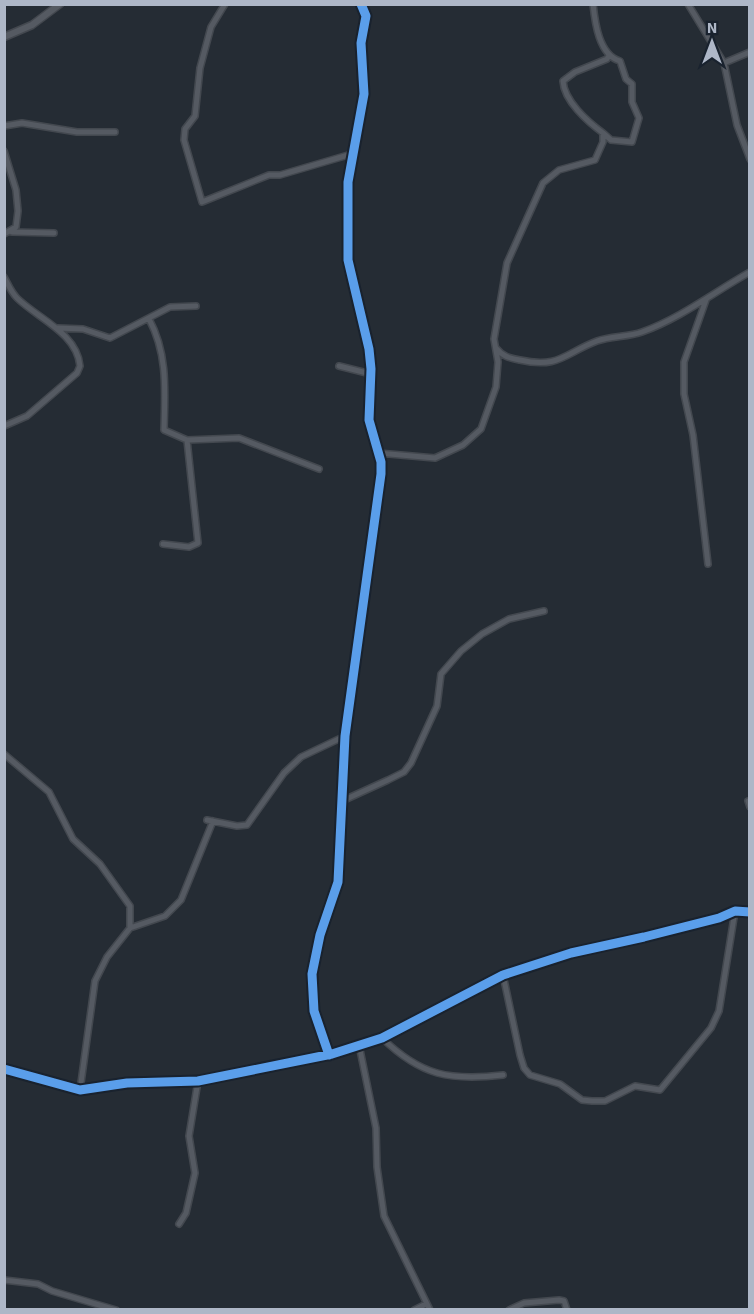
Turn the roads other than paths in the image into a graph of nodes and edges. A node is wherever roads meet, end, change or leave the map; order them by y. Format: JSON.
{"nodes":[{"id":1,"x":60,"y":4,"type":"edge"},
{"id":2,"x":225,"y":4,"type":"edge"},
{"id":3,"x":361,"y":4,"type":"edge"},
{"id":4,"x":593,"y":4,"type":"edge"},
{"id":5,"x":688,"y":4,"type":"edge"},
{"id":6,"x":4,"y":37,"type":"edge"},
{"id":7,"x":750,"y":52,"type":"edge"},
{"id":8,"x":608,"y":57,"type":"junction"},
{"id":9,"x":724,"y":63,"type":"junction"},
{"id":10,"x":4,"y":126,"type":"edge"},
{"id":11,"x":115,"y":132,"type":"dead end"},
{"id":12,"x":603,"y":132,"type":"junction"},
{"id":13,"x":4,"y":151,"type":"edge"},
{"id":14,"x":749,"y":152,"type":"edge"},
{"id":15,"x":355,"y":153,"type":"junction"},
{"id":16,"x":750,"y":159,"type":"edge"},
{"id":17,"x":12,"y":232,"type":"junction"},
{"id":18,"x":54,"y":233,"type":"dead end"},
{"id":19,"x":4,"y":234,"type":"edge"},
{"id":20,"x":750,"y":272,"type":"edge"},
{"id":21,"x":4,"y":277,"type":"edge"},
{"id":22,"x":706,"y":300,"type":"junction"},
{"id":23,"x":196,"y":306,"type":"dead end"},
{"id":24,"x":149,"y":319,"type":"junction"},
{"id":25,"x":58,"y":328,"type":"junction"},
{"id":26,"x":495,"y":347,"type":"junction"},
{"id":27,"x":501,"y":354,"type":"junction"},
{"id":28,"x":498,"y":362,"type":"junction"},
{"id":29,"x":339,"y":366,"type":"dead end"},
{"id":30,"x":371,"y":374,"type":"junction"},
{"id":31,"x":4,"y":426,"type":"edge"},
{"id":32,"x":188,"y":440,"type":"junction"},
{"id":33,"x":378,"y":453,"type":"junction"},
{"id":34,"x":319,"y":469,"type":"dead end"},
{"id":35,"x":163,"y":544,"type":"dead end"},
{"id":36,"x":708,"y":564,"type":"dead end"},
{"id":37,"x":544,"y":611,"type":"dead end"},
{"id":38,"x":345,"y":736,"type":"junction"},
{"id":39,"x":4,"y":754,"type":"edge"},
{"id":40,"x":342,"y":801,"type":"junction"},
{"id":41,"x":735,"y":911,"type":"junction"},
{"id":42,"x":750,"y":912,"type":"edge"},
{"id":43,"x":130,"y":928,"type":"junction"},
{"id":44,"x":503,"y":975,"type":"junction"},
{"id":45,"x":382,"y":1038,"type":"junction"},
{"id":46,"x":359,"y":1045,"type":"junction"},
{"id":47,"x":329,"y":1055,"type":"junction"},
{"id":48,"x":4,"y":1069,"type":"edge"},
{"id":49,"x":503,"y":1075,"type":"dead end"},
{"id":50,"x":198,"y":1081,"type":"junction"},
{"id":51,"x":80,"y":1090,"type":"junction"},
{"id":52,"x":179,"y":1224,"type":"dead end"},
{"id":53,"x":4,"y":1280,"type":"edge"},
{"id":54,"x":428,"y":1306,"type":"edge"},
{"id":55,"x":116,"y":1310,"type":"edge"},
{"id":56,"x":414,"y":1310,"type":"edge"},
{"id":57,"x":509,"y":1310,"type":"edge"},
{"id":58,"x":567,"y":1310,"type":"edge"}],
"edges":[{"from":1,"to":6,"type":"street"},
{"from":2,"to":15,"type":"street"},
{"from":3,"to":15,"type":"street"},
{"from":4,"to":8,"type":"street"},
{"from":5,"to":9,"type":"street"},
{"from":7,"to":9,"type":"street"},
{"from":8,"to":12,"type":"street"},
{"from":8,"to":12,"type":"street"},
{"from":9,"to":14,"type":"street"},
{"from":10,"to":11,"type":"street"},
{"from":12,"to":26,"type":"street"},
{"from":13,"to":17,"type":"street"},
{"from":14,"to":16,"type":"street"},
{"from":15,"to":30,"type":"street"},
{"from":17,"to":18,"type":"street"},
{"from":17,"to":19,"type":"street"},
{"from":20,"to":22,"type":"street"},
{"from":21,"to":25,"type":"street"},
{"from":22,"to":27,"type":"street"},
{"from":22,"to":36,"type":"street"},
{"from":23,"to":24,"type":"street"},
{"from":24,"to":25,"type":"street"},
{"from":24,"to":32,"type":"street"},
{"from":25,"to":31,"type":"street"},
{"from":26,"to":27,"type":"street"},
{"from":26,"to":28,"type":"street"},
{"from":27,"to":28,"type":"street"},
{"from":28,"to":33,"type":"street"},
{"from":29,"to":30,"type":"street"},
{"from":30,"to":33,"type":"street"},
{"from":32,"to":34,"type":"street"},
{"from":32,"to":35,"type":"street"},
{"from":33,"to":38,"type":"street"},
{"from":37,"to":40,"type":"street"},
{"from":38,"to":40,"type":"street"},
{"from":38,"to":43,"type":"street"},
{"from":39,"to":43,"type":"street"},
{"from":40,"to":47,"type":"street"},
{"from":41,"to":42,"type":"street"},
{"from":41,"to":44,"type":"street"},
{"from":41,"to":44,"type":"street"},
{"from":43,"to":51,"type":"street"},
{"from":44,"to":45,"type":"street"},
{"from":45,"to":46,"type":"street"},
{"from":45,"to":49,"type":"street"},
{"from":46,"to":47,"type":"street"},
{"from":46,"to":54,"type":"street"},
{"from":47,"to":50,"type":"street"},
{"from":48,"to":51,"type":"street"},
{"from":50,"to":51,"type":"street"},
{"from":50,"to":52,"type":"street"},
{"from":53,"to":55,"type":"street"},
{"from":54,"to":56,"type":"street"},
{"from":57,"to":58,"type":"street"}]}
